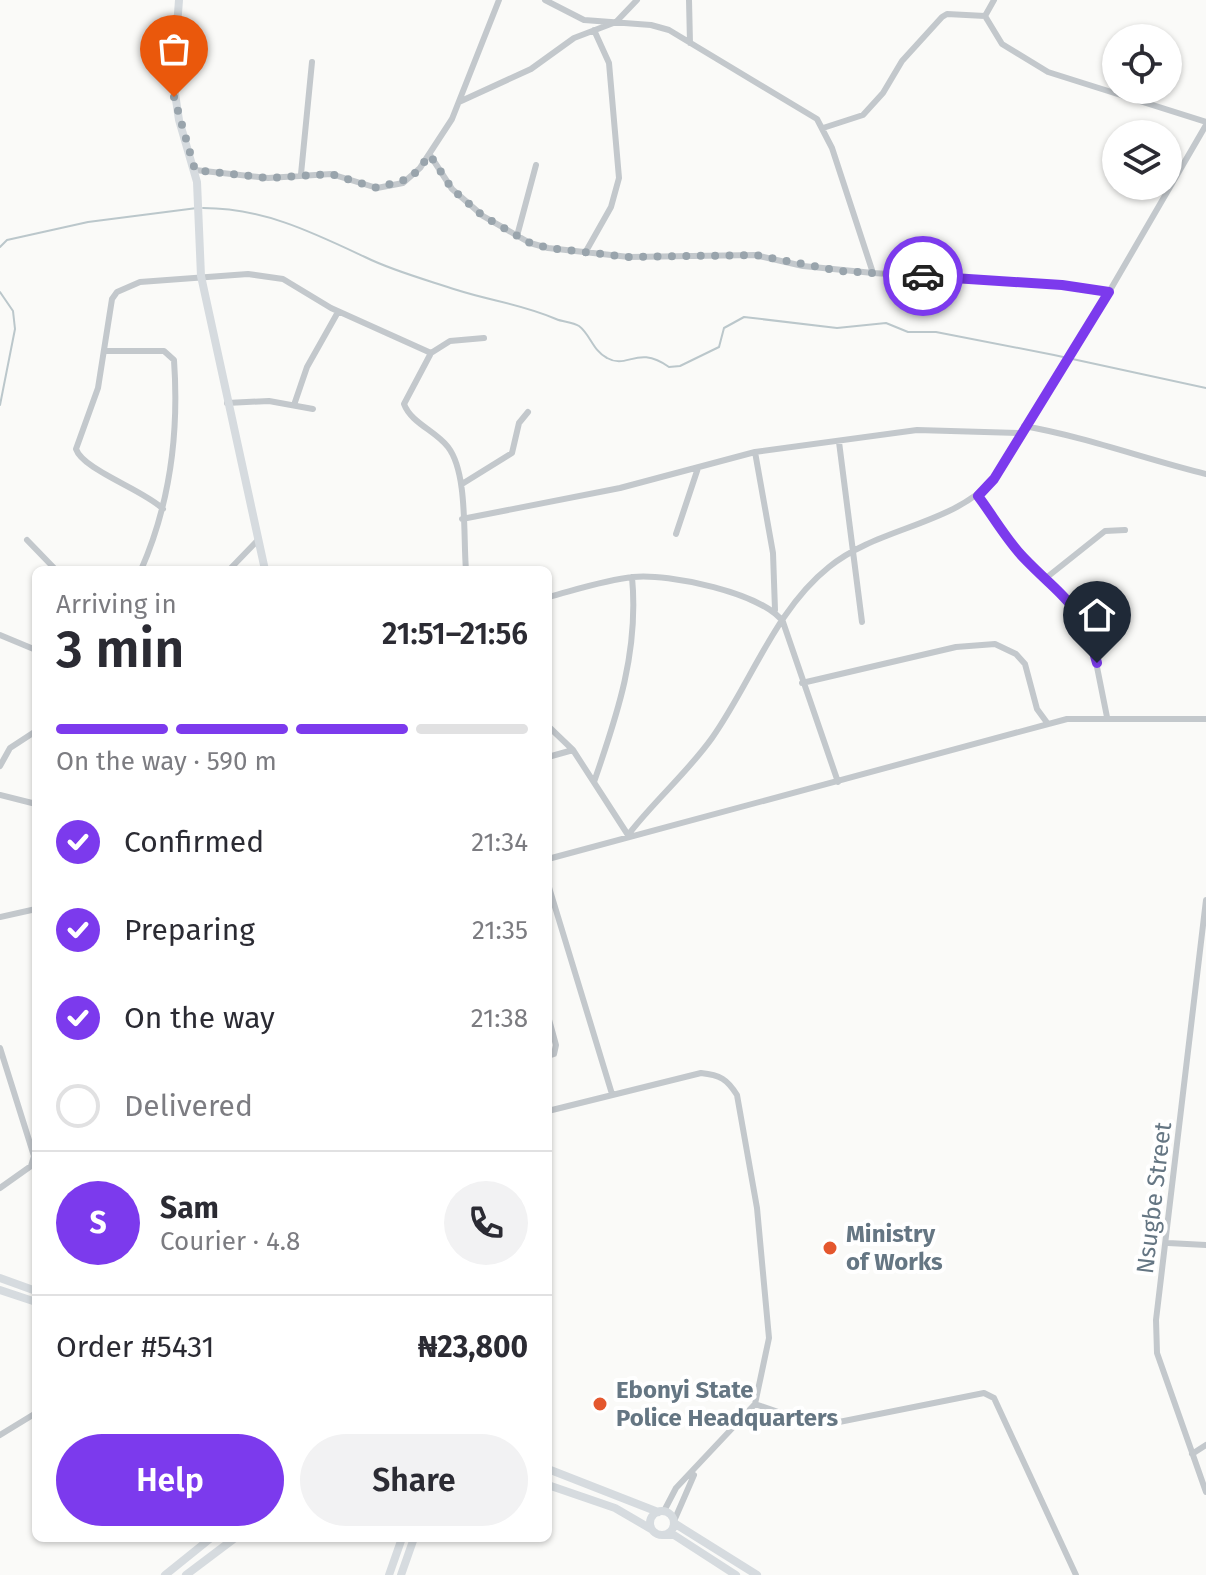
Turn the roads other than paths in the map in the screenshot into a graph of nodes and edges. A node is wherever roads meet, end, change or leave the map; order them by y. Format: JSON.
{"nodes":[{"id":1,"x":179,"y":0,"type":"edge"},
{"id":2,"x":499,"y":0,"type":"edge"},
{"id":3,"x":545,"y":0,"type":"edge"},
{"id":4,"x":637,"y":0,"type":"edge"},
{"id":5,"x":689,"y":0,"type":"edge"},
{"id":6,"x":994,"y":0,"type":"edge"},
{"id":7,"x":985,"y":16,"type":"junction"},
{"id":8,"x":616,"y":22,"type":"junction"},
{"id":9,"x":594,"y":30,"type":"junction"},
{"id":10,"x":690,"y":43,"type":"junction"},
{"id":11,"x":312,"y":62,"type":"dead end"},
{"id":12,"x":459,"y":103,"type":"junction"},
{"id":13,"x":1206,"y":124,"type":"edge"},
{"id":14,"x":823,"y":128,"type":"junction"},
{"id":15,"x":430,"y":155,"type":"junction"},
{"id":16,"x":536,"y":165,"type":"dead end"},
{"id":17,"x":195,"y":170,"type":"junction"},
{"id":18,"x":301,"y":174,"type":"junction"},
{"id":19,"x":517,"y":236,"type":"junction"},
{"id":20,"x":585,"y":253,"type":"junction"},
{"id":21,"x":873,"y":273,"type":"junction"},
{"id":22,"x":201,"y":276,"type":"junction"},
{"id":23,"x":1109,"y":292,"type":"junction"},
{"id":24,"x":338,"y":312,"type":"junction"},
{"id":25,"x":484,"y":338,"type":"dead end"},
{"id":26,"x":105,"y":351,"type":"junction"},
{"id":27,"x":431,"y":353,"type":"junction"},
{"id":28,"x":227,"y":403,"type":"junction"},
{"id":29,"x":294,"y":405,"type":"junction"},
{"id":30,"x":313,"y":409,"type":"dead end"},
{"id":31,"x":528,"y":412,"type":"dead end"},
{"id":32,"x":1022,"y":429,"type":"junction"},
{"id":33,"x":839,"y":442,"type":"junction"},
{"id":34,"x":755,"y":452,"type":"junction"},
{"id":35,"x":698,"y":468,"type":"junction"},
{"id":36,"x":1206,"y":474,"type":"edge"},
{"id":37,"x":462,"y":484,"type":"junction"},
{"id":38,"x":978,"y":496,"type":"junction"},
{"id":39,"x":163,"y":509,"type":"junction"},
{"id":40,"x":462,"y":519,"type":"junction"},
{"id":41,"x":1125,"y":530,"type":"dead end"},
{"id":42,"x":676,"y":534,"type":"dead end"},
{"id":43,"x":27,"y":540,"type":"dead end"},
{"id":44,"x":257,"y":541,"type":"junction"},
{"id":45,"x":852,"y":551,"type":"junction"},
{"id":46,"x":52,"y":566,"type":"edge"},
{"id":47,"x":142,"y":566,"type":"edge"},
{"id":48,"x":233,"y":566,"type":"edge"},
{"id":49,"x":264,"y":566,"type":"edge"},
{"id":50,"x":466,"y":566,"type":"edge"},
{"id":51,"x":632,"y":577,"type":"junction"},
{"id":52,"x":1046,"y":578,"type":"junction"},
{"id":53,"x":552,"y":596,"type":"edge"},
{"id":54,"x":775,"y":610,"type":"junction"},
{"id":55,"x":783,"y":622,"type":"junction"},
{"id":56,"x":862,"y":622,"type":"dead end"},
{"id":57,"x":0,"y":635,"type":"edge"},
{"id":58,"x":32,"y":648,"type":"edge"},
{"id":59,"x":802,"y":683,"type":"junction"},
{"id":60,"x":1107,"y":717,"type":"junction"},
{"id":61,"x":1206,"y":722,"type":"edge"},
{"id":62,"x":1048,"y":724,"type":"junction"},
{"id":63,"x":552,"y":730,"type":"edge"},
{"id":64,"x":32,"y":734,"type":"edge"},
{"id":65,"x":573,"y":750,"type":"junction"},
{"id":66,"x":552,"y":756,"type":"edge"},
{"id":67,"x":0,"y":766,"type":"edge"},
{"id":68,"x":594,"y":782,"type":"junction"},
{"id":69,"x":838,"y":782,"type":"junction"},
{"id":70,"x":0,"y":795,"type":"edge"},
{"id":71,"x":32,"y":803,"type":"edge"},
{"id":72,"x":628,"y":835,"type":"junction"},
{"id":73,"x":552,"y":858,"type":"edge"},
{"id":74,"x":552,"y":897,"type":"edge"},
{"id":75,"x":1206,"y":900,"type":"edge"},
{"id":76,"x":32,"y":910,"type":"edge"},
{"id":77,"x":0,"y":917,"type":"edge"},
{"id":78,"x":552,"y":1030,"type":"edge"},
{"id":79,"x":0,"y":1048,"type":"edge"},
{"id":80,"x":552,"y":1055,"type":"edge"},
{"id":81,"x":612,"y":1094,"type":"junction"},
{"id":82,"x":552,"y":1110,"type":"edge"},
{"id":83,"x":32,"y":1150,"type":"edge"},
{"id":84,"x":32,"y":1163,"type":"edge"},
{"id":85,"x":0,"y":1188,"type":"edge"},
{"id":86,"x":1168,"y":1243,"type":"junction"},
{"id":87,"x":1206,"y":1245,"type":"edge"},
{"id":88,"x":0,"y":1278,"type":"edge"},
{"id":89,"x":0,"y":1290,"type":"edge"},
{"id":90,"x":32,"y":1290,"type":"edge"},
{"id":91,"x":32,"y":1301,"type":"edge"},
{"id":92,"x":755,"y":1404,"type":"junction"},
{"id":93,"x":32,"y":1415,"type":"edge"},
{"id":94,"x":0,"y":1435,"type":"edge"},
{"id":95,"x":1206,"y":1445,"type":"edge"},
{"id":96,"x":1192,"y":1454,"type":"junction"},
{"id":97,"x":552,"y":1471,"type":"edge"},
{"id":98,"x":696,"y":1471,"type":"junction"},
{"id":99,"x":552,"y":1486,"type":"edge"},
{"id":100,"x":1206,"y":1492,"type":"edge"},
{"id":101,"x":661,"y":1512,"type":"junction"},
{"id":102,"x":674,"y":1522,"type":"junction"},
{"id":103,"x":651,"y":1529,"type":"junction"},
{"id":104,"x":661,"y":1535,"type":"junction"},
{"id":105,"x":206,"y":1542,"type":"edge"},
{"id":106,"x":230,"y":1542,"type":"edge"},
{"id":107,"x":401,"y":1542,"type":"edge"},
{"id":108,"x":413,"y":1542,"type":"edge"},
{"id":109,"x":189,"y":1555,"type":"junction"},
{"id":110,"x":198,"y":1565,"type":"junction"},
{"id":111,"x":165,"y":1575,"type":"edge"},
{"id":112,"x":186,"y":1575,"type":"edge"},
{"id":113,"x":389,"y":1575,"type":"edge"},
{"id":114,"x":401,"y":1575,"type":"edge"},
{"id":115,"x":736,"y":1575,"type":"edge"},
{"id":116,"x":757,"y":1575,"type":"edge"},
{"id":117,"x":1076,"y":1575,"type":"edge"}],
"edges":[{"from":1,"to":17,"type":"main road"},
{"from":2,"to":12,"type":"street"},
{"from":3,"to":8,"type":"street"},
{"from":4,"to":8,"type":"street"},
{"from":5,"to":10,"type":"street"},
{"from":6,"to":7,"type":"street"},
{"from":7,"to":13,"type":"street"},
{"from":7,"to":14,"type":"street"},
{"from":8,"to":9,"type":"street"},
{"from":8,"to":10,"type":"street"},
{"from":9,"to":12,"type":"street"},
{"from":9,"to":20,"type":"street"},
{"from":10,"to":14,"type":"street"},
{"from":11,"to":18,"type":"street"},
{"from":12,"to":15,"type":"street"},
{"from":13,"to":23,"type":"street"},
{"from":14,"to":21,"type":"street"},
{"from":15,"to":18,"type":"street"},
{"from":15,"to":19,"type":"street"},
{"from":16,"to":19,"type":"street"},
{"from":17,"to":18,"type":"street"},
{"from":17,"to":22,"type":"main road"},
{"from":19,"to":20,"type":"street"},
{"from":20,"to":21,"type":"street"},
{"from":21,"to":23,"type":"street"},
{"from":22,"to":24,"type":"street"},
{"from":22,"to":26,"type":"street"},
{"from":22,"to":28,"type":"main road"},
{"from":23,"to":32,"type":"street"},
{"from":24,"to":27,"type":"street"},
{"from":24,"to":29,"type":"street"},
{"from":25,"to":27,"type":"street"},
{"from":26,"to":39,"type":"street"},
{"from":26,"to":39,"type":"street"},
{"from":27,"to":37,"type":"street"},
{"from":28,"to":29,"type":"street"},
{"from":28,"to":44,"type":"main road"},
{"from":29,"to":30,"type":"street"},
{"from":31,"to":37,"type":"street"},
{"from":32,"to":33,"type":"street"},
{"from":32,"to":36,"type":"street"},
{"from":32,"to":38,"type":"street"},
{"from":33,"to":34,"type":"street"},
{"from":33,"to":45,"type":"street"},
{"from":34,"to":35,"type":"street"},
{"from":34,"to":54,"type":"street"},
{"from":35,"to":40,"type":"street"},
{"from":35,"to":42,"type":"street"},
{"from":37,"to":40,"type":"street"},
{"from":38,"to":45,"type":"street"},
{"from":38,"to":52,"type":"street"},
{"from":39,"to":47,"type":"street"},
{"from":40,"to":50,"type":"street"},
{"from":41,"to":52,"type":"street"},
{"from":43,"to":46,"type":"street"},
{"from":44,"to":48,"type":"street"},
{"from":44,"to":49,"type":"main road"},
{"from":45,"to":55,"type":"street"},
{"from":45,"to":56,"type":"street"},
{"from":51,"to":53,"type":"street"},
{"from":51,"to":54,"type":"street"},
{"from":51,"to":68,"type":"street"},
{"from":52,"to":60,"type":"street"},
{"from":54,"to":55,"type":"street"},
{"from":55,"to":59,"type":"street"},
{"from":55,"to":72,"type":"street"},
{"from":57,"to":58,"type":"street"},
{"from":59,"to":62,"type":"street"},
{"from":59,"to":69,"type":"street"},
{"from":60,"to":61,"type":"street"},
{"from":60,"to":62,"type":"street"},
{"from":62,"to":69,"type":"street"},
{"from":63,"to":65,"type":"street"},
{"from":64,"to":67,"type":"street"},
{"from":65,"to":66,"type":"street"},
{"from":65,"to":68,"type":"street"},
{"from":68,"to":72,"type":"street"},
{"from":69,"to":72,"type":"street"},
{"from":70,"to":71,"type":"street"},
{"from":72,"to":73,"type":"street"},
{"from":74,"to":81,"type":"street"},
{"from":75,"to":86,"type":"street","name":"Nsugbe Street"},
{"from":76,"to":77,"type":"street"},
{"from":78,"to":80,"type":"street"},
{"from":79,"to":83,"type":"street"},
{"from":81,"to":82,"type":"street"},
{"from":81,"to":92,"type":"street"},
{"from":84,"to":85,"type":"street"},
{"from":86,"to":87,"type":"street"},
{"from":86,"to":96,"type":"street","name":"Nsugbe Street"},
{"from":88,"to":90,"type":"main road"},
{"from":89,"to":91,"type":"main road"},
{"from":92,"to":98,"type":"street"},
{"from":92,"to":117,"type":"street"},
{"from":93,"to":94,"type":"street"},
{"from":95,"to":96,"type":"street"},
{"from":96,"to":100,"type":"street","name":"Nsugbe Street"},
{"from":97,"to":101,"type":"main road"},
{"from":98,"to":101,"type":"street"},
{"from":98,"to":102,"type":"street"},
{"from":99,"to":103,"type":"main road"},
{"from":101,"to":102,"type":"main road"},
{"from":101,"to":103,"type":"main road"},
{"from":102,"to":104,"type":"main road"},
{"from":102,"to":116,"type":"main road"},
{"from":103,"to":104,"type":"main road"},
{"from":104,"to":115,"type":"main road"},
{"from":105,"to":109,"type":"main road"},
{"from":106,"to":110,"type":"main road"},
{"from":107,"to":113,"type":"main road"},
{"from":108,"to":114,"type":"main road"},
{"from":109,"to":110,"type":"main road"},
{"from":109,"to":111,"type":"main road"},
{"from":110,"to":112,"type":"main road"}]}
